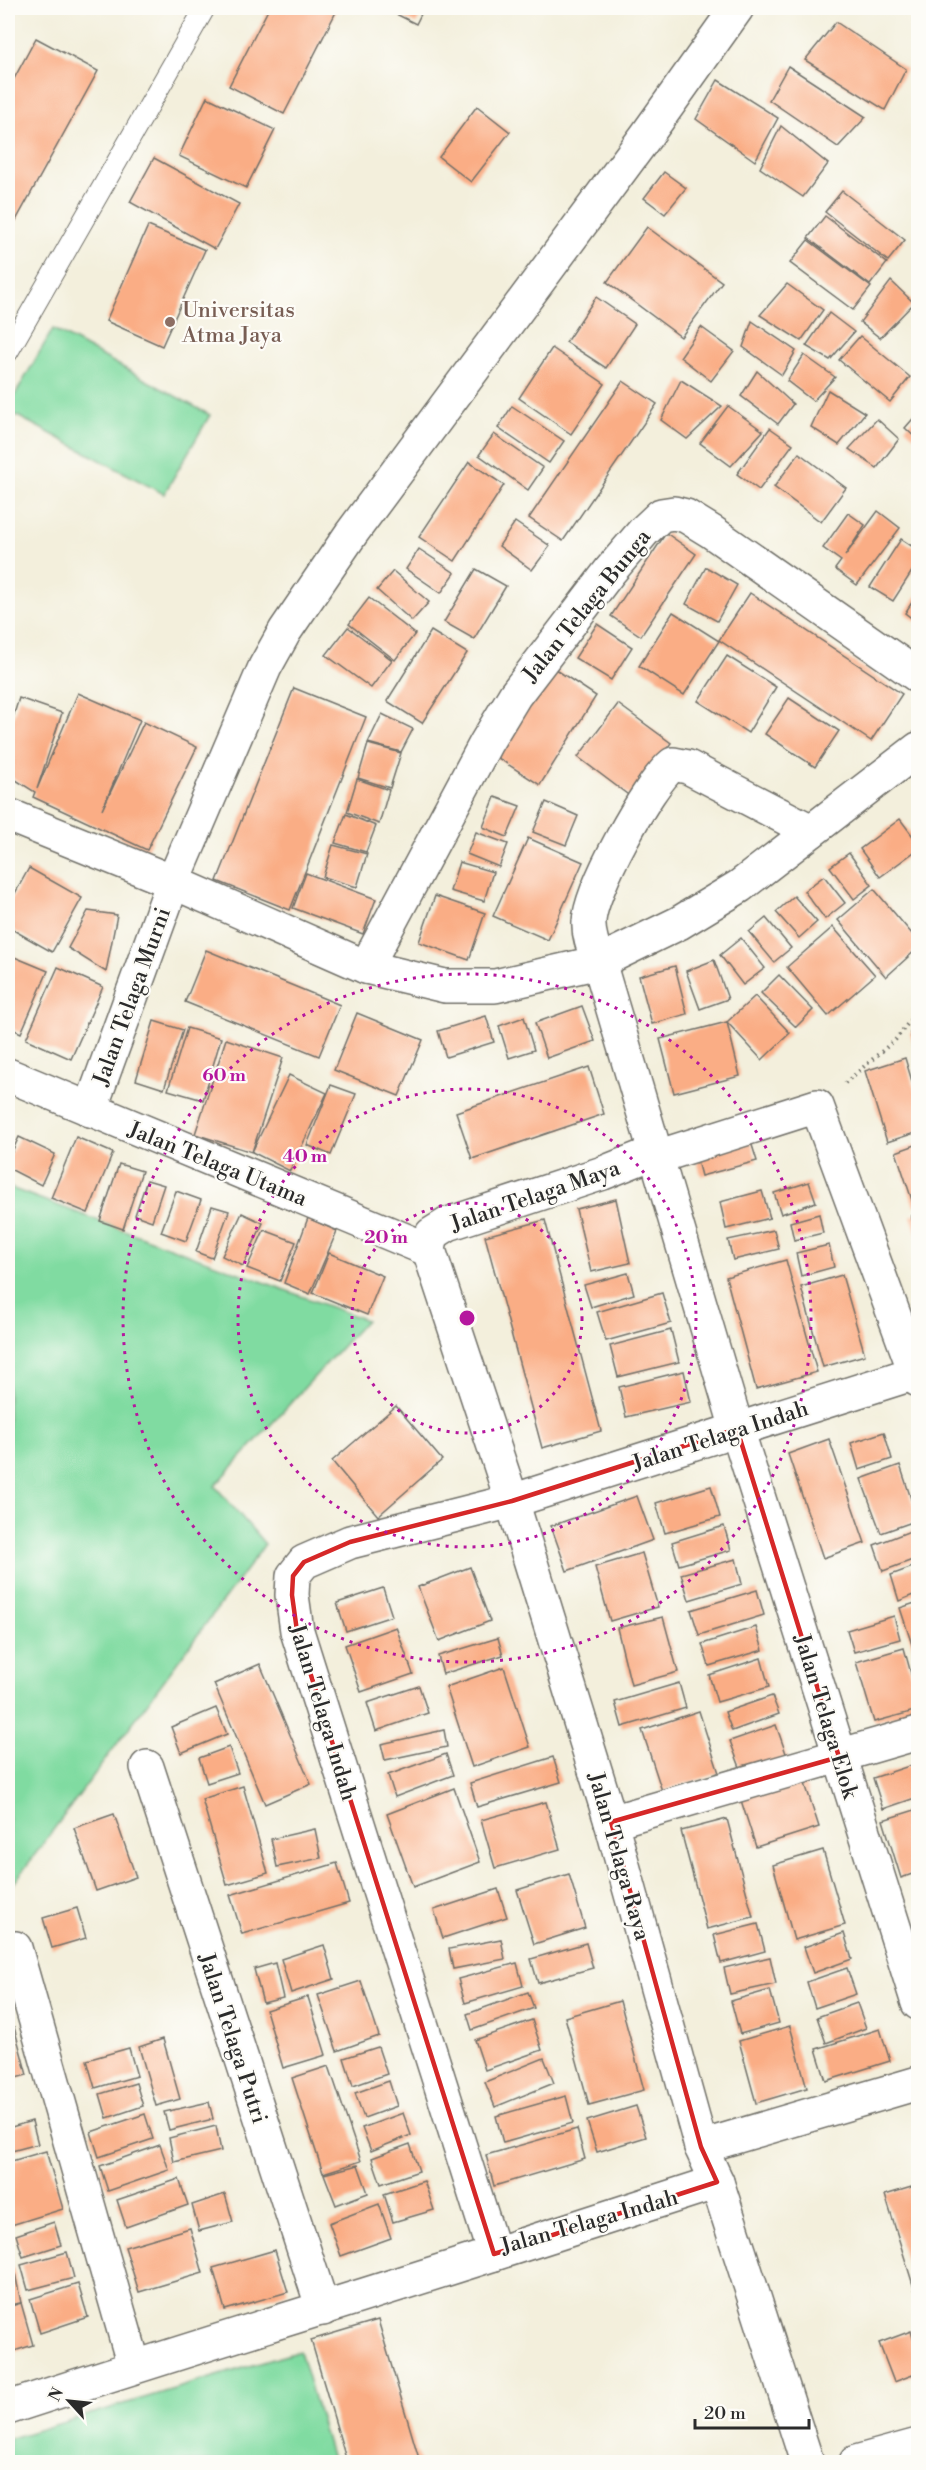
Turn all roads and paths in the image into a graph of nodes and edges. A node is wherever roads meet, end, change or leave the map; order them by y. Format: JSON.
{"nodes":[{"id":1,"x":205,"y":8,"type":"edge"},
{"id":2,"x":737,"y":8,"type":"edge"},
{"id":3,"x":8,"y":352,"type":"edge"},
{"id":4,"x":918,"y":676,"type":"edge"},
{"id":5,"x":918,"y":749,"type":"edge"},
{"id":6,"x":8,"y":814,"type":"edge"},
{"id":7,"x":811,"y":831,"type":"junction"},
{"id":8,"x":173,"y":882,"type":"junction"},
{"id":9,"x":599,"y":962,"type":"junction"},
{"id":10,"x":366,"y":967,"type":"junction"},
{"id":11,"x":918,"y":1011,"type":"edge"},
{"id":12,"x":8,"y":1075,"type":"edge"},
{"id":13,"x":817,"y":1106,"type":"junction"},
{"id":14,"x":90,"y":1110,"type":"junction"},
{"id":15,"x":656,"y":1155,"type":"junction"},
{"id":16,"x":429,"y":1250,"type":"junction"},
{"id":17,"x":918,"y":1375,"type":"edge"},
{"id":18,"x":737,"y":1429,"type":"junction"},
{"id":19,"x":512,"y":1501,"type":"junction"},
{"id":20,"x":918,"y":1733,"type":"edge"},
{"id":21,"x":839,"y":1757,"type":"junction"},
{"id":22,"x":147,"y":1767,"type":"dead end"},
{"id":23,"x":611,"y":1821,"type":"junction"},
{"id":24,"x":15,"y":1948,"type":"dead end"},
{"id":25,"x":918,"y":2003,"type":"edge"},
{"id":26,"x":918,"y":2083,"type":"edge"},
{"id":27,"x":701,"y":2147,"type":"junction"},
{"id":28,"x":717,"y":2182,"type":"junction"},
{"id":29,"x":494,"y":2254,"type":"junction"},
{"id":30,"x":323,"y":2309,"type":"junction"},
{"id":31,"x":134,"y":2366,"type":"junction"},
{"id":32,"x":8,"y":2408,"type":"edge"},
{"id":33,"x":918,"y":2445,"type":"edge"},
{"id":34,"x":807,"y":2463,"type":"edge"},
{"id":35,"x":855,"y":2463,"type":"edge"}],
"edges":[{"from":1,"to":3,"type":"lane"},
{"from":2,"to":8,"type":"street","name":"Jalan Telaga Murni"},
{"from":4,"to":10,"type":"street","name":"Jalan Telaga Bunga"},
{"from":5,"to":7,"type":"street"},
{"from":6,"to":8,"type":"street"},
{"from":7,"to":9,"type":"street"},
{"from":7,"to":9,"type":"street","name":"Jalan Telaga Elok"},
{"from":8,"to":10,"type":"street"},
{"from":8,"to":14,"type":"street","name":"Jalan Telaga Murni"},
{"from":9,"to":10,"type":"street"},
{"from":9,"to":15,"type":"street","name":"Jalan Telaga Elok"},
{"from":11,"to":13,"type":"path"},
{"from":12,"to":14,"type":"street","name":"Jalan Telaga Utama"},
{"from":13,"to":15,"type":"street","name":"Jalan Telaga Maya"},
{"from":13,"to":17,"type":"street"},
{"from":14,"to":16,"type":"street","name":"Jalan Telaga Utama"},
{"from":15,"to":16,"type":"street","name":"Jalan Telaga Maya"},
{"from":15,"to":18,"type":"street","name":"Jalan Telaga Elok"},
{"from":16,"to":19,"type":"street","name":"Jalan Telaga Raya"},
{"from":17,"to":18,"type":"street","name":"Jalan Telaga Indah"},
{"from":18,"to":19,"type":"street","name":"Jalan Telaga Indah"},
{"from":18,"to":21,"type":"street","name":"Jalan Telaga Elok"},
{"from":19,"to":23,"type":"street","name":"Jalan Telaga Raya"},
{"from":19,"to":29,"type":"street","name":"Jalan Telaga Indah"},
{"from":20,"to":21,"type":"street"},
{"from":21,"to":23,"type":"street"},
{"from":21,"to":25,"type":"street","name":"Jalan Telaga Elok"},
{"from":22,"to":30,"type":"street","name":"Jalan Telaga Putri"},
{"from":23,"to":27,"type":"street","name":"Jalan Telaga Raya"},
{"from":24,"to":31,"type":"street"},
{"from":26,"to":27,"type":"street"},
{"from":27,"to":28,"type":"street","name":"Jalan Telaga Raya"},
{"from":28,"to":29,"type":"street","name":"Jalan Telaga Indah"},
{"from":28,"to":34,"type":"street","name":"Jalan Telaga Raya"},
{"from":29,"to":30,"type":"street"},
{"from":30,"to":31,"type":"street"},
{"from":31,"to":32,"type":"street"},
{"from":33,"to":35,"type":"street"}]}
